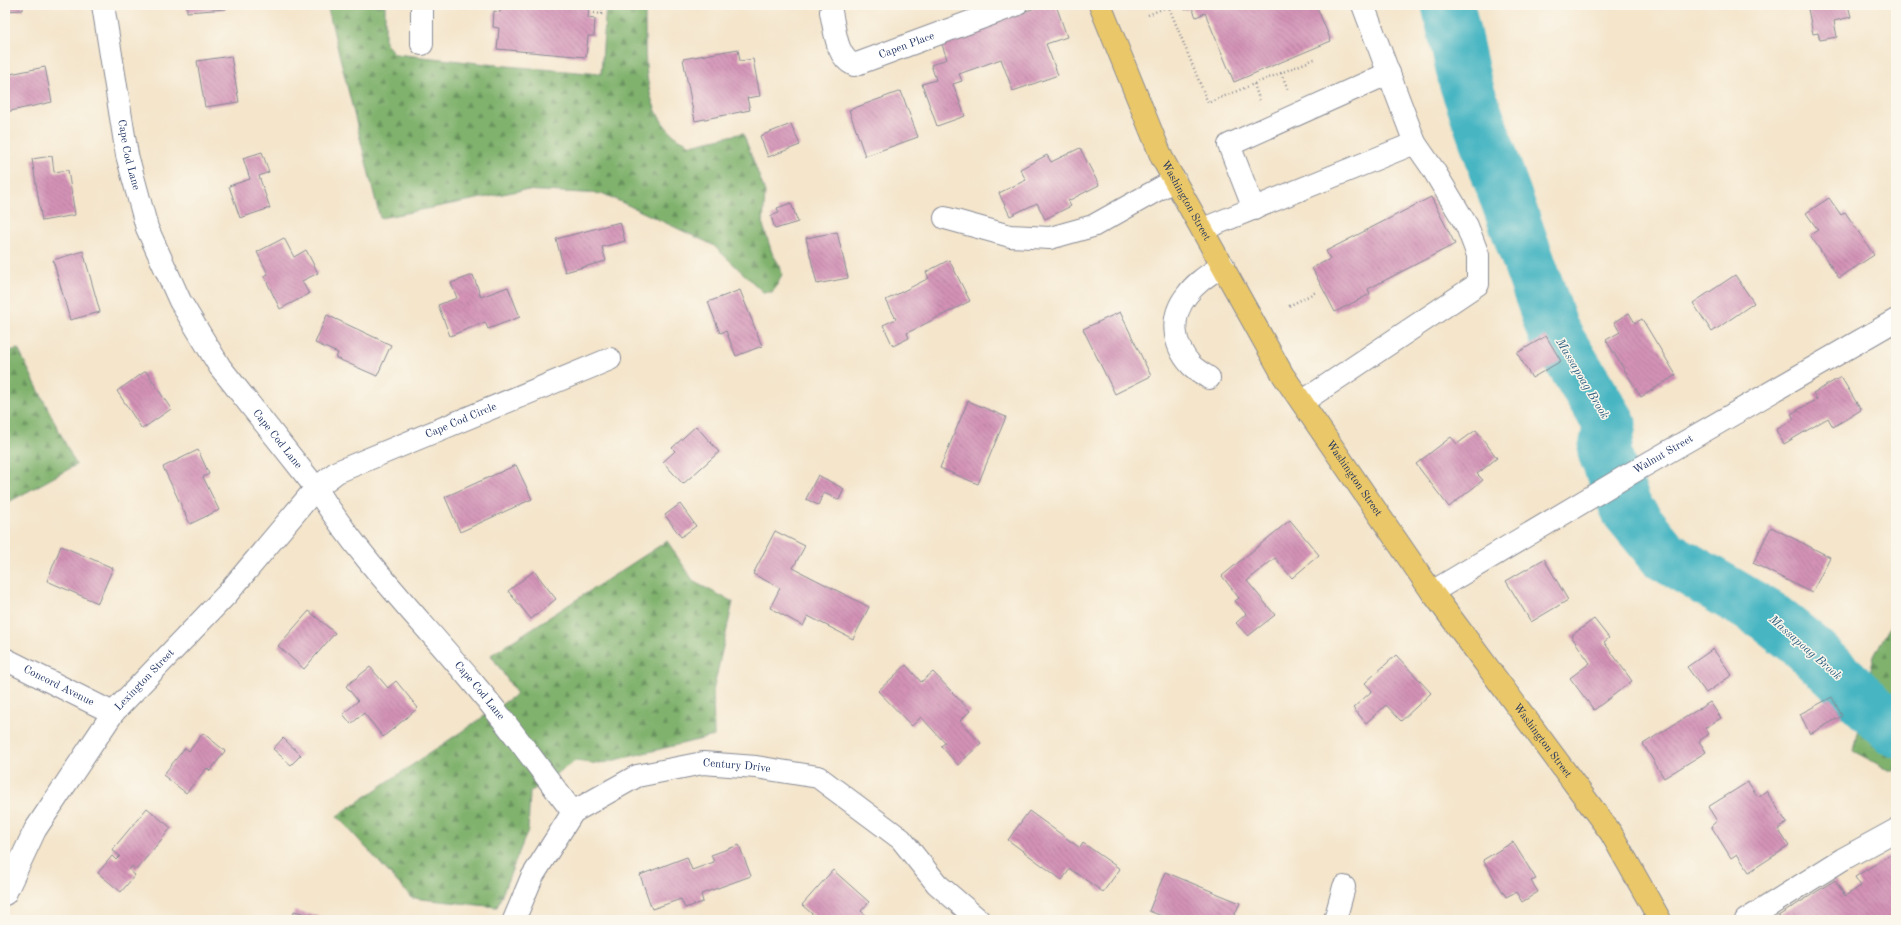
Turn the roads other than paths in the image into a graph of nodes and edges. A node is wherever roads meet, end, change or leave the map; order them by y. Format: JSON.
{"nodes":[{"id":1,"x":103,"y":5,"type":"edge"},
{"id":2,"x":422,"y":5,"type":"edge"},
{"id":3,"x":1016,"y":5,"type":"edge"},
{"id":4,"x":1100,"y":5,"type":"edge"},
{"id":5,"x":1363,"y":5,"type":"edge"},
{"id":6,"x":831,"y":12,"type":"dead end"},
{"id":7,"x":422,"y":44,"type":"dead end"},
{"id":8,"x":1389,"y":73,"type":"junction"},
{"id":9,"x":1415,"y":143,"type":"junction"},
{"id":10,"x":1175,"y":180,"type":"junction"},
{"id":11,"x":1254,"y":209,"type":"junction"},
{"id":12,"x":945,"y":218,"type":"dead end"},
{"id":13,"x":1203,"y":229,"type":"junction"},
{"id":14,"x":1223,"y":265,"type":"junction"},
{"id":15,"x":1896,"y":320,"type":"edge"},
{"id":16,"x":610,"y":360,"type":"dead end"},
{"id":17,"x":1209,"y":378,"type":"dead end"},
{"id":18,"x":1302,"y":402,"type":"junction"},
{"id":19,"x":316,"y":488,"type":"junction"},
{"id":20,"x":1432,"y":592,"type":"junction"},
{"id":21,"x":5,"y":659,"type":"edge"},
{"id":22,"x":113,"y":713,"type":"junction"},
{"id":23,"x":573,"y":812,"type":"junction"},
{"id":24,"x":1896,"y":830,"type":"edge"},
{"id":25,"x":1344,"y":887,"type":"dead end"},
{"id":26,"x":5,"y":894,"type":"edge"},
{"id":27,"x":514,"y":920,"type":"edge"},
{"id":28,"x":979,"y":920,"type":"edge"},
{"id":29,"x":1335,"y":920,"type":"edge"},
{"id":30,"x":1660,"y":920,"type":"edge"},
{"id":31,"x":1746,"y":920,"type":"edge"}],
"edges":[{"from":1,"to":19,"type":"street","name":"Cape Cod Lane"},
{"from":2,"to":7,"type":"street"},
{"from":3,"to":6,"type":"street","name":"Capen Place"},
{"from":4,"to":10,"type":"main road","name":"Washington Street"},
{"from":5,"to":8,"type":"street"},
{"from":8,"to":9,"type":"street"},
{"from":8,"to":11,"type":"street"},
{"from":9,"to":11,"type":"street"},
{"from":9,"to":18,"type":"street"},
{"from":10,"to":12,"type":"street"},
{"from":10,"to":13,"type":"main road","name":"Washington Street"},
{"from":11,"to":13,"type":"street"},
{"from":13,"to":14,"type":"main road","name":"Washington Street"},
{"from":14,"to":17,"type":"street"},
{"from":14,"to":18,"type":"main road","name":"Washington Street"},
{"from":15,"to":20,"type":"street","name":"Walnut Street"},
{"from":16,"to":19,"type":"street","name":"Cape Cod Circle"},
{"from":18,"to":20,"type":"main road","name":"Washington Street"},
{"from":19,"to":22,"type":"street","name":"Lexington Street"},
{"from":19,"to":23,"type":"street","name":"Cape Cod Lane"},
{"from":20,"to":30,"type":"main road","name":"Washington Street"},
{"from":21,"to":22,"type":"street","name":"Concord Avenue"},
{"from":22,"to":26,"type":"street","name":"Lexington Street"},
{"from":23,"to":27,"type":"street","name":"Century Drive"},
{"from":23,"to":28,"type":"street","name":"Century Drive"},
{"from":24,"to":31,"type":"street"},
{"from":25,"to":29,"type":"street"}]}
